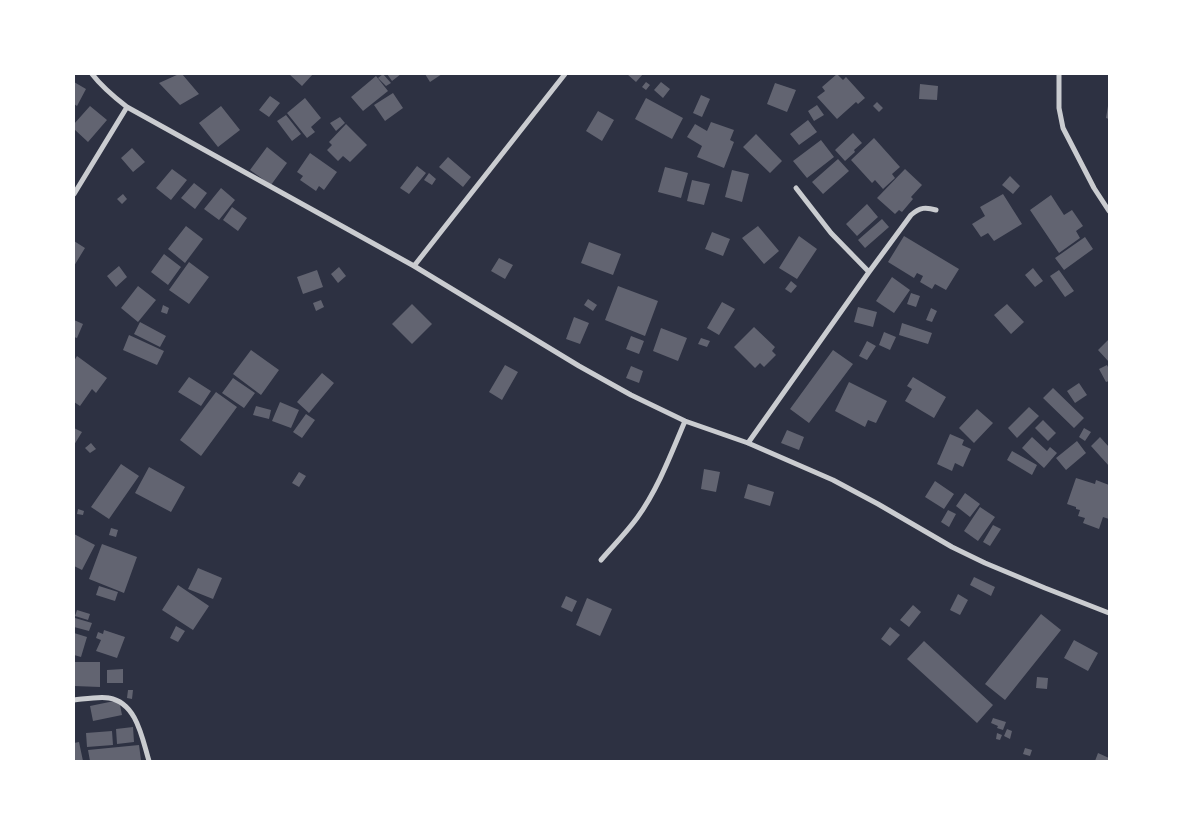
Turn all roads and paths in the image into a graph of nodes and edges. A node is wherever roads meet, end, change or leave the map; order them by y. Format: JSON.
{"nodes":[{"id":1,"x":92,"y":74,"type":"edge"},
{"id":2,"x":565,"y":74,"type":"edge"},
{"id":3,"x":1059,"y":74,"type":"edge"},
{"id":4,"x":127,"y":107,"type":"junction"},
{"id":5,"x":796,"y":188,"type":"dead end"},
{"id":6,"x":74,"y":194,"type":"edge"},
{"id":7,"x":936,"y":210,"type":"dead end"},
{"id":8,"x":1109,"y":211,"type":"edge"},
{"id":9,"x":414,"y":266,"type":"junction"},
{"id":10,"x":869,"y":272,"type":"junction"},
{"id":11,"x":685,"y":421,"type":"junction"},
{"id":12,"x":748,"y":443,"type":"junction"},
{"id":13,"x":601,"y":560,"type":"dead end"},
{"id":14,"x":1109,"y":613,"type":"edge"},
{"id":15,"x":74,"y":700,"type":"edge"},
{"id":16,"x":149,"y":761,"type":"edge"}],
"edges":[{"from":1,"to":4,"type":"street"},
{"from":2,"to":9,"type":"street"},
{"from":3,"to":8,"type":"street"},
{"from":4,"to":6,"type":"street"},
{"from":4,"to":9,"type":"street"},
{"from":5,"to":10,"type":"street"},
{"from":7,"to":10,"type":"street"},
{"from":9,"to":11,"type":"street"},
{"from":10,"to":12,"type":"street"},
{"from":11,"to":12,"type":"street"},
{"from":11,"to":13,"type":"street"},
{"from":12,"to":14,"type":"street"},
{"from":15,"to":16,"type":"street"}]}
